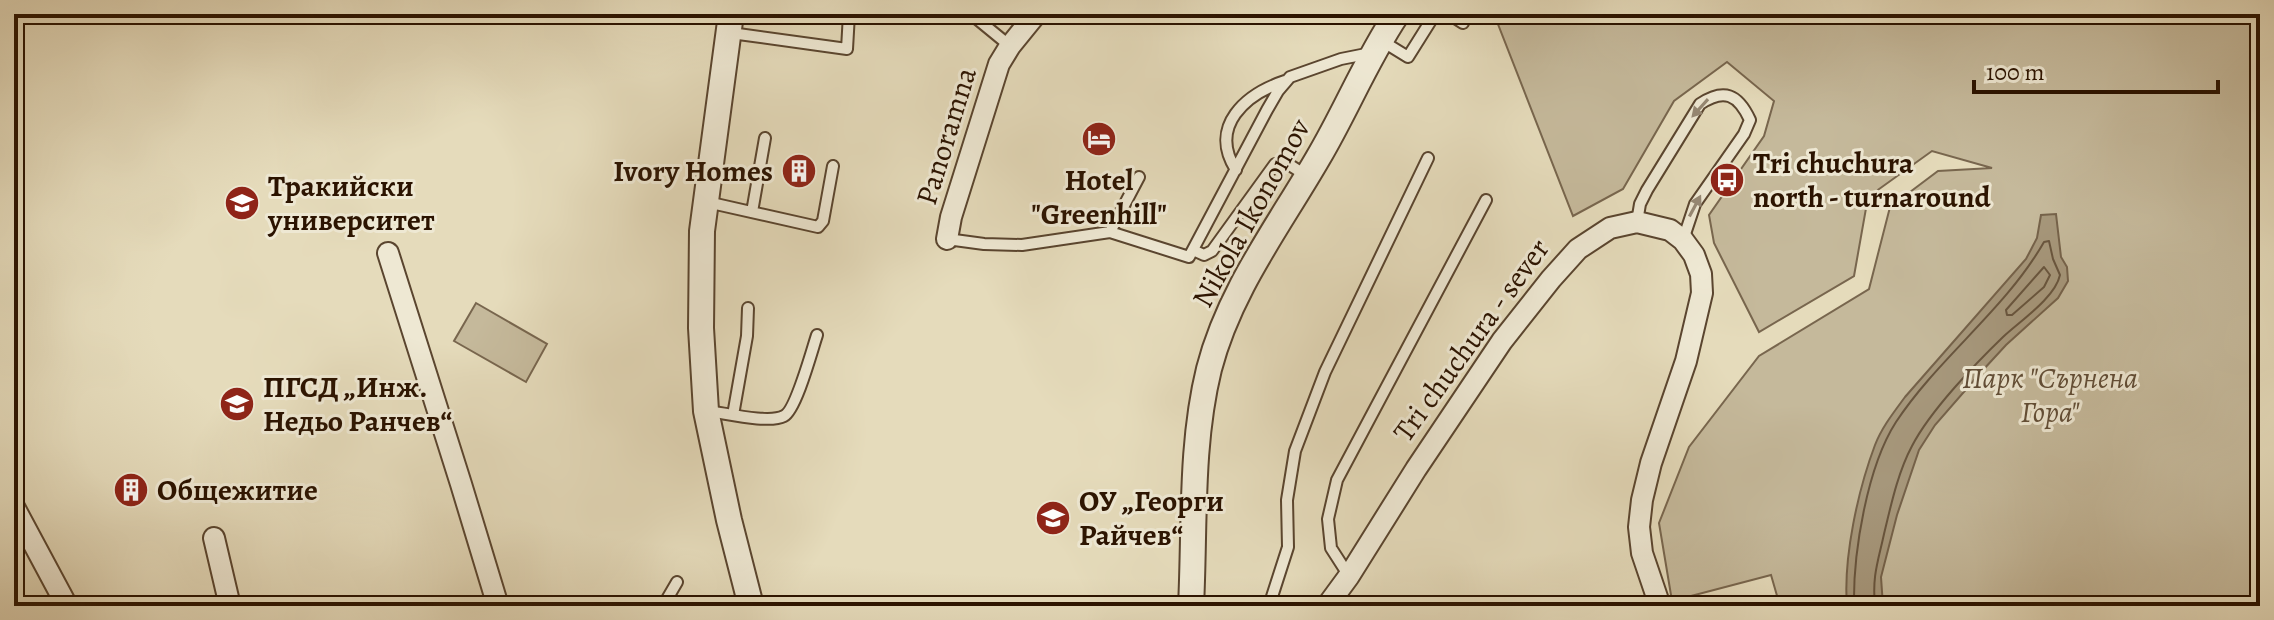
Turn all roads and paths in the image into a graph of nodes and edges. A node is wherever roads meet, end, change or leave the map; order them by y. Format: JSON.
{"nodes":[{"id":1,"x":849,"y":14,"type":"edge"},
{"id":2,"x":971,"y":14,"type":"edge"},
{"id":3,"x":1036,"y":14,"type":"edge"},
{"id":4,"x":1397,"y":14,"type":"edge"},
{"id":5,"x":1435,"y":14,"type":"edge"},
{"id":6,"x":1449,"y":14,"type":"edge"},
{"id":7,"x":730,"y":23,"type":"edge"},
{"id":8,"x":1463,"y":23,"type":"dead end"},
{"id":9,"x":1010,"y":46,"type":"junction"},
{"id":10,"x":1376,"y":46,"type":"junction"},
{"id":11,"x":1287,"y":80,"type":"junction"},
{"id":12,"x":765,"y":138,"type":"dead end"},
{"id":13,"x":1428,"y":158,"type":"dead end"},
{"id":14,"x":833,"y":166,"type":"dead end"},
{"id":15,"x":1236,"y":170,"type":"junction"},
{"id":16,"x":1307,"y":176,"type":"junction"},
{"id":17,"x":1139,"y":177,"type":"dead end"},
{"id":18,"x":1486,"y":200,"type":"dead end"},
{"id":19,"x":706,"y":202,"type":"junction"},
{"id":20,"x":752,"y":212,"type":"junction"},
{"id":21,"x":1637,"y":222,"type":"junction"},
{"id":22,"x":1110,"y":232,"type":"junction"},
{"id":23,"x":947,"y":239,"type":"joint"},
{"id":24,"x":1683,"y":240,"type":"junction"},
{"id":25,"x":1193,"y":250,"type":"junction"},
{"id":26,"x":388,"y":253,"type":"dead end"},
{"id":27,"x":748,"y":308,"type":"dead end"},
{"id":28,"x":817,"y":335,"type":"dead end"},
{"id":29,"x":706,"y":411,"type":"junction"},
{"id":30,"x":733,"y":415,"type":"junction"},
{"id":31,"x":14,"y":507,"type":"edge"},
{"id":32,"x":214,"y":538,"type":"dead end"},
{"id":33,"x":1349,"y":576,"type":"junction"},
{"id":34,"x":677,"y":582,"type":"dead end"},
{"id":35,"x":1193,"y":604,"type":"edge"},
{"id":36,"x":67,"y":606,"type":"edge"},
{"id":37,"x":230,"y":606,"type":"edge"},
{"id":38,"x":498,"y":606,"type":"edge"},
{"id":39,"x":663,"y":606,"type":"edge"},
{"id":40,"x":751,"y":606,"type":"edge"},
{"id":41,"x":1269,"y":606,"type":"edge"},
{"id":42,"x":1327,"y":606,"type":"edge"},
{"id":43,"x":1660,"y":606,"type":"edge"}],
"edges":[{"from":1,"to":7,"type":"lane"},
{"from":2,"to":9,"type":"lane"},
{"from":3,"to":9,"type":"street","name":"Panoramna"},
{"from":4,"to":10,"type":"street","name":"Nikola Ikonomov"},
{"from":5,"to":10,"type":"lane"},
{"from":6,"to":8,"type":"lane"},
{"from":7,"to":19,"type":"street"},
{"from":9,"to":23,"type":"street","name":"Panoramna"},
{"from":10,"to":11,"type":"lane"},
{"from":10,"to":16,"type":"street","name":"Nikola Ikonomov"},
{"from":11,"to":15,"type":"lane"},
{"from":11,"to":15,"type":"lane"},
{"from":12,"to":20,"type":"lane"},
{"from":13,"to":41,"type":"lane"},
{"from":14,"to":20,"type":"lane"},
{"from":15,"to":25,"type":"lane"},
{"from":16,"to":25,"type":"lane"},
{"from":16,"to":35,"type":"street","name":"Nikola Ikonomov"},
{"from":17,"to":22,"type":"lane"},
{"from":18,"to":33,"type":"lane"},
{"from":19,"to":20,"type":"lane"},
{"from":19,"to":29,"type":"street"},
{"from":21,"to":24,"type":"street"},
{"from":24,"to":21,"type":"lane","one_way":true},
{"from":21,"to":33,"type":"street","name":"Tri chuchura - sever"},
{"from":22,"to":23,"type":"lane"},
{"from":22,"to":25,"type":"lane"},
{"from":24,"to":43,"type":"street"},
{"from":26,"to":38,"type":"street"},
{"from":27,"to":30,"type":"lane"},
{"from":28,"to":30,"type":"lane"},
{"from":29,"to":30,"type":"lane"},
{"from":29,"to":40,"type":"street"},
{"from":31,"to":36,"type":"street"},
{"from":32,"to":37,"type":"street"},
{"from":33,"to":42,"type":"street","name":"Tri chuchura - sever"},
{"from":34,"to":39,"type":"lane"}]}
